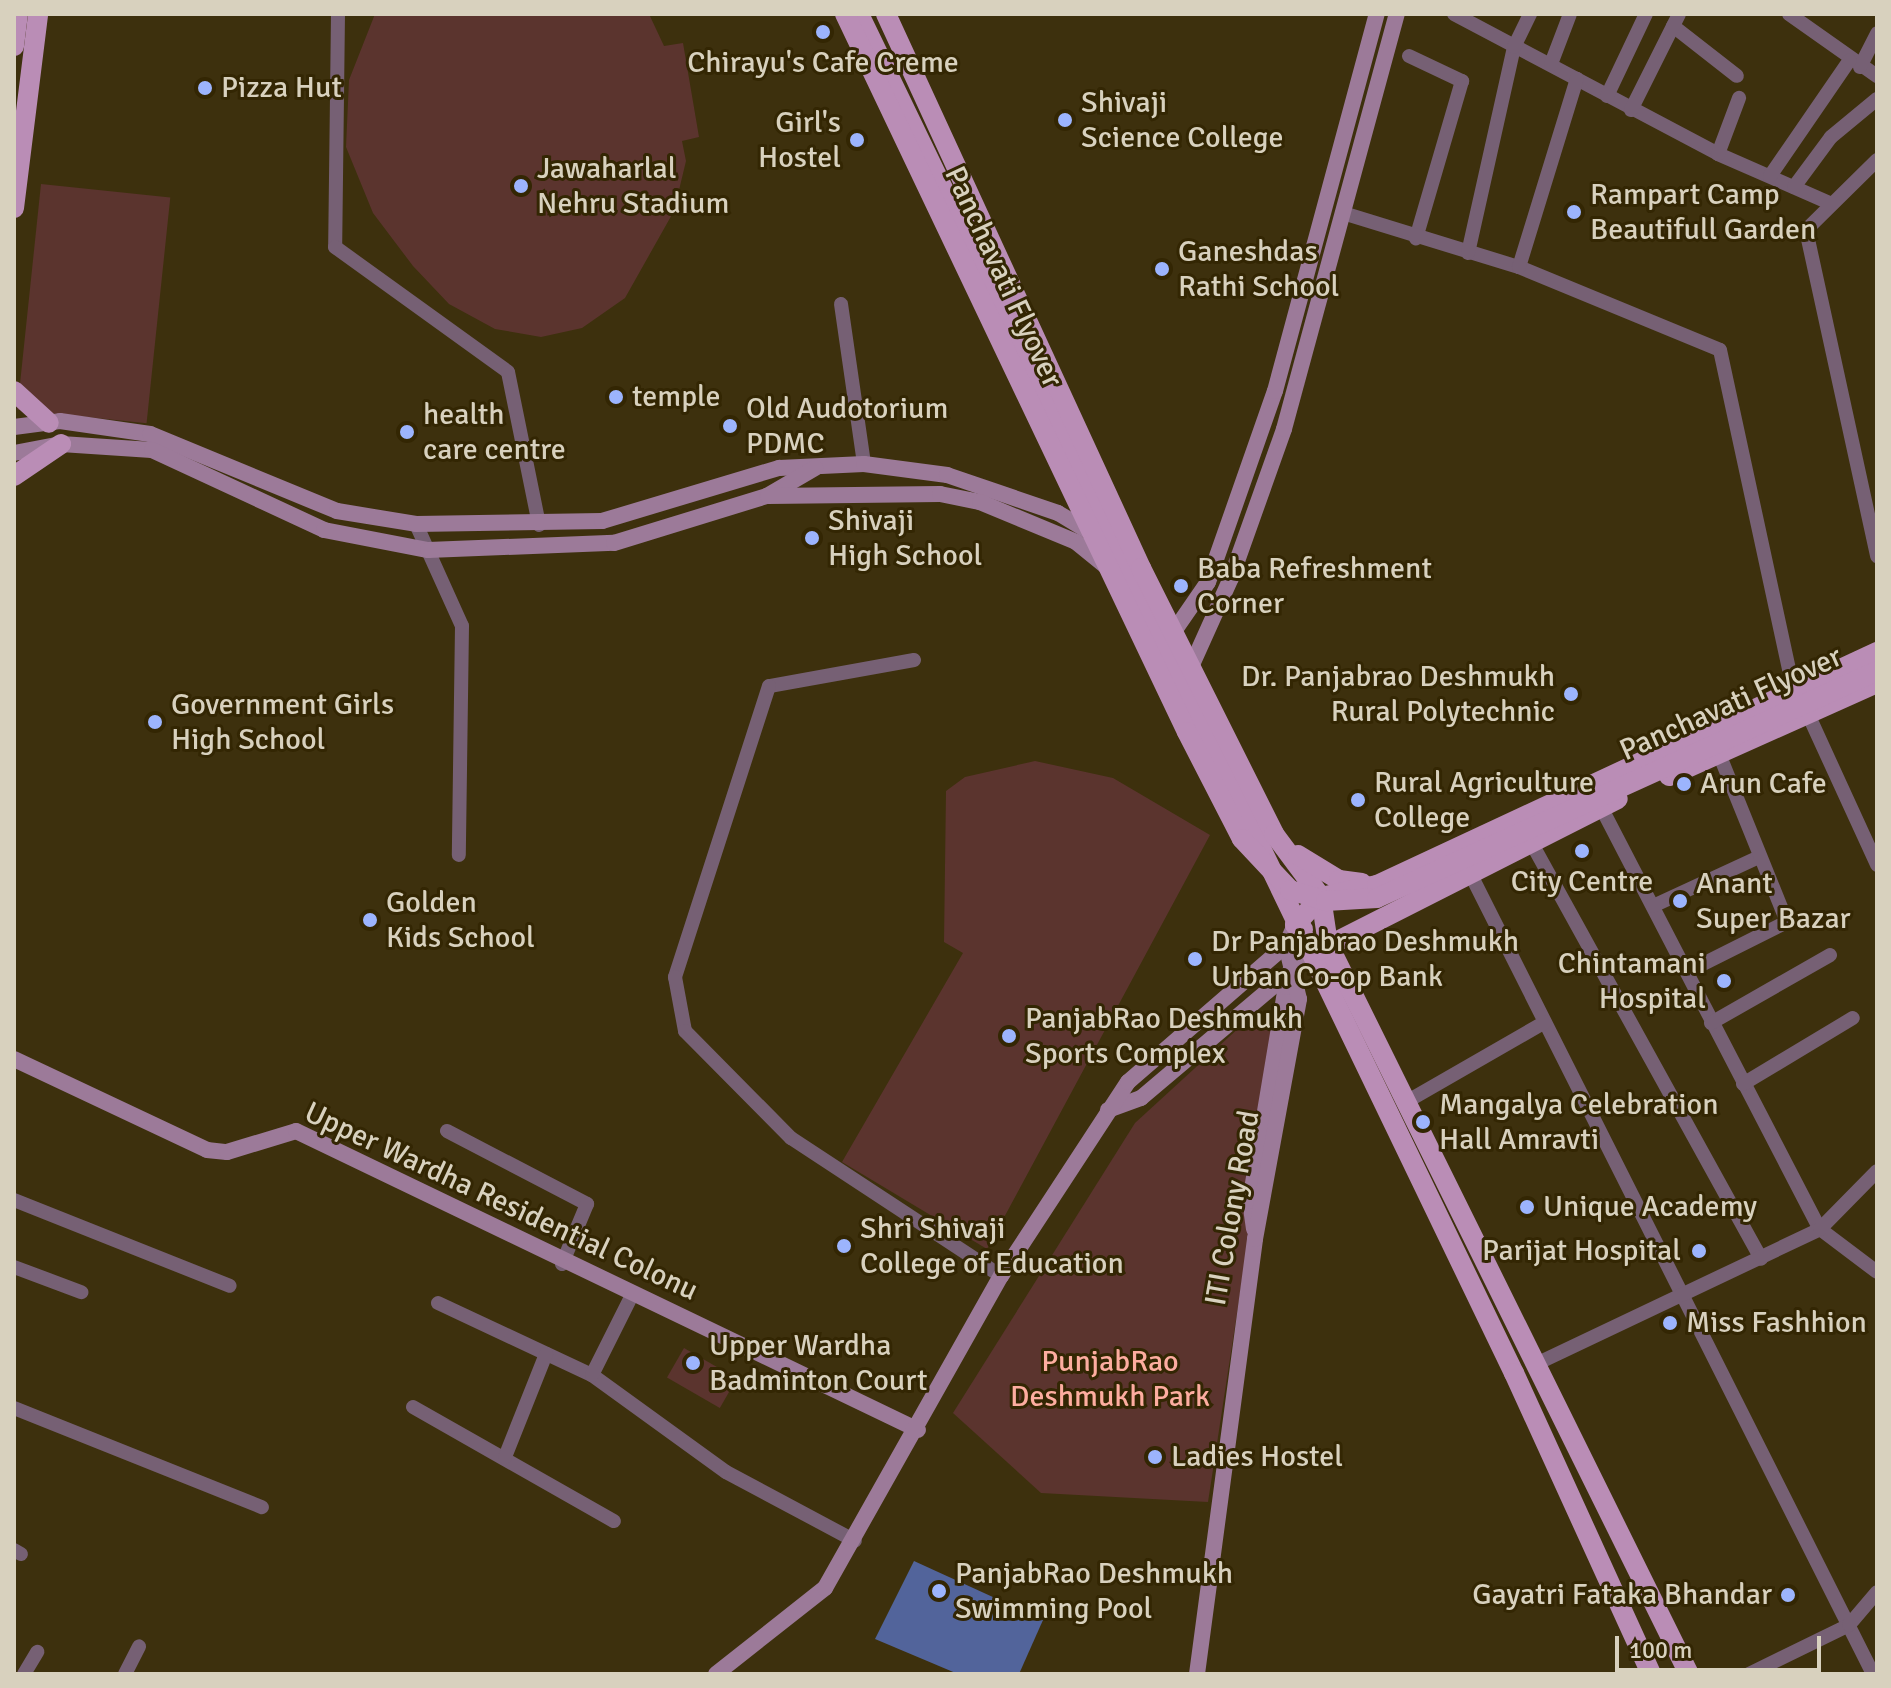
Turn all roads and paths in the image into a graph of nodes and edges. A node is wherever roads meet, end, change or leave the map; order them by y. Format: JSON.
{"nodes":[{"id":1,"x":38,"y":14,"type":"edge"},
{"id":2,"x":338,"y":14,"type":"edge"},
{"id":3,"x":845,"y":14,"type":"edge"},
{"id":4,"x":859,"y":14,"type":"edge"},
{"id":5,"x":886,"y":14,"type":"edge"},
{"id":6,"x":1377,"y":14,"type":"edge"},
{"id":7,"x":1397,"y":14,"type":"edge"},
{"id":8,"x":1454,"y":14,"type":"edge"},
{"id":9,"x":1530,"y":14,"type":"edge"},
{"id":10,"x":1570,"y":14,"type":"edge"},
{"id":11,"x":1646,"y":14,"type":"edge"},
{"id":12,"x":1787,"y":15,"type":"edge"},
{"id":13,"x":16,"y":20,"type":"edge"},
{"id":14,"x":1676,"y":20,"type":"edge"},
{"id":15,"x":1481,"y":21,"type":"edge"},
{"id":16,"x":1877,"y":33,"type":"edge"},
{"id":17,"x":14,"y":46,"type":"edge"},
{"id":18,"x":1514,"y":47,"type":"junction"},
{"id":19,"x":1409,"y":56,"type":"dead end"},
{"id":20,"x":1551,"y":64,"type":"junction"},
{"id":21,"x":1855,"y":64,"type":"junction"},
{"id":22,"x":1737,"y":76,"type":"dead end"},
{"id":23,"x":1877,"y":76,"type":"edge"},
{"id":24,"x":1577,"y":79,"type":"junction"},
{"id":25,"x":1607,"y":96,"type":"junction"},
{"id":26,"x":1739,"y":98,"type":"dead end"},
{"id":27,"x":1877,"y":99,"type":"edge"},
{"id":28,"x":1631,"y":110,"type":"junction"},
{"id":29,"x":1718,"y":154,"type":"junction"},
{"id":30,"x":1877,"y":160,"type":"edge"},
{"id":31,"x":1770,"y":176,"type":"junction"},
{"id":32,"x":1794,"y":187,"type":"junction"},
{"id":33,"x":1832,"y":204,"type":"junction"},
{"id":34,"x":14,"y":208,"type":"edge"},
{"id":35,"x":1343,"y":213,"type":"junction"},
{"id":36,"x":1416,"y":238,"type":"junction"},
{"id":37,"x":1468,"y":253,"type":"junction"},
{"id":38,"x":1519,"y":267,"type":"junction"},
{"id":39,"x":1301,"y":292,"type":"junction"},
{"id":40,"x":1320,"y":296,"type":"junction"},
{"id":41,"x":841,"y":304,"type":"dead end"},
{"id":42,"x":14,"y":391,"type":"edge"},
{"id":43,"x":49,"y":423,"type":"junction"},
{"id":44,"x":14,"y":427,"type":"edge"},
{"id":45,"x":61,"y":444,"type":"junction"},
{"id":46,"x":14,"y":453,"type":"edge"},
{"id":47,"x":864,"y":464,"type":"junction"},
{"id":48,"x":816,"y":467,"type":"junction"},
{"id":49,"x":14,"y":476,"type":"edge"},
{"id":50,"x":767,"y":496,"type":"junction"},
{"id":51,"x":416,"y":524,"type":"junction"},
{"id":52,"x":539,"y":525,"type":"junction"},
{"id":53,"x":428,"y":550,"type":"junction"},
{"id":54,"x":1877,"y":556,"type":"edge"},
{"id":55,"x":1110,"y":557,"type":"junction"},
{"id":56,"x":1141,"y":568,"type":"junction"},
{"id":57,"x":1168,"y":640,"type":"junction"},
{"id":58,"x":1877,"y":652,"type":"edge"},
{"id":59,"x":914,"y":660,"type":"dead end"},
{"id":60,"x":1194,"y":668,"type":"junction"},
{"id":61,"x":1876,"y":683,"type":"edge"},
{"id":62,"x":1179,"y":685,"type":"junction"},
{"id":63,"x":1794,"y":691,"type":"junction"},
{"id":64,"x":1808,"y":714,"type":"junction"},
{"id":65,"x":1719,"y":754,"type":"junction"},
{"id":66,"x":1601,"y":807,"type":"junction"},
{"id":67,"x":1274,"y":834,"type":"junction"},
{"id":68,"x":1531,"y":842,"type":"junction"},
{"id":69,"x":459,"y":855,"type":"dead end"},
{"id":70,"x":1757,"y":858,"type":"junction"},
{"id":71,"x":1877,"y":865,"type":"edge"},
{"id":72,"x":1470,"y":873,"type":"junction"},
{"id":73,"x":1377,"y":885,"type":"junction"},
{"id":74,"x":1321,"y":897,"type":"junction"},
{"id":75,"x":1653,"y":906,"type":"junction"},
{"id":76,"x":1312,"y":934,"type":"junction"},
{"id":77,"x":1286,"y":945,"type":"junction"},
{"id":78,"x":1830,"y":955,"type":"dead end"},
{"id":79,"x":1298,"y":967,"type":"junction"},
{"id":80,"x":1687,"y":972,"type":"junction"},
{"id":81,"x":1853,"y":1018,"type":"dead end"},
{"id":82,"x":1545,"y":1022,"type":"junction"},
{"id":83,"x":1711,"y":1023,"type":"junction"},
{"id":84,"x":14,"y":1059,"type":"edge"},
{"id":85,"x":1743,"y":1084,"type":"junction"},
{"id":86,"x":1406,"y":1102,"type":"junction"},
{"id":87,"x":1108,"y":1110,"type":"junction"},
{"id":88,"x":1407,"y":1128,"type":"junction"},
{"id":89,"x":447,"y":1131,"type":"dead end"},
{"id":90,"x":1877,"y":1171,"type":"edge"},
{"id":91,"x":14,"y":1200,"type":"edge"},
{"id":92,"x":1820,"y":1229,"type":"junction"},
{"id":93,"x":1761,"y":1259,"type":"junction"},
{"id":94,"x":562,"y":1264,"type":"junction"},
{"id":95,"x":14,"y":1267,"type":"edge"},
{"id":96,"x":1877,"y":1272,"type":"edge"},
{"id":97,"x":1001,"y":1276,"type":"junction"},
{"id":98,"x":230,"y":1286,"type":"dead end"},
{"id":99,"x":81,"y":1292,"type":"dead end"},
{"id":100,"x":632,"y":1295,"type":"junction"},
{"id":101,"x":1680,"y":1299,"type":"junction"},
{"id":102,"x":438,"y":1303,"type":"dead end"},
{"id":103,"x":546,"y":1354,"type":"junction"},
{"id":104,"x":1536,"y":1364,"type":"junction"},
{"id":105,"x":592,"y":1375,"type":"junction"},
{"id":106,"x":413,"y":1407,"type":"dead end"},
{"id":107,"x":14,"y":1408,"type":"edge"},
{"id":108,"x":918,"y":1430,"type":"junction"},
{"id":109,"x":505,"y":1457,"type":"junction"},
{"id":110,"x":262,"y":1507,"type":"dead end"},
{"id":111,"x":614,"y":1521,"type":"dead end"},
{"id":112,"x":855,"y":1541,"type":"junction"},
{"id":113,"x":1877,"y":1592,"type":"edge"},
{"id":114,"x":1849,"y":1625,"type":"junction"},
{"id":115,"x":139,"y":1646,"type":"dead end"},
{"id":116,"x":37,"y":1652,"type":"dead end"},
{"id":117,"x":24,"y":1674,"type":"edge"},
{"id":118,"x":125,"y":1674,"type":"edge"},
{"id":119,"x":716,"y":1674,"type":"edge"},
{"id":120,"x":1197,"y":1674,"type":"edge"},
{"id":121,"x":1651,"y":1674,"type":"edge"},
{"id":122,"x":1689,"y":1674,"type":"edge"},
{"id":123,"x":1749,"y":1674,"type":"edge"},
{"id":124,"x":1873,"y":1674,"type":"edge"}],
"edges":[{"from":1,"to":34,"type":"main road"},
{"from":2,"to":52,"type":"street"},
{"from":3,"to":55,"type":"main road","name":"Panchavati Flyover","bridge":true},
{"from":4,"to":55,"type":"main road"},
{"from":5,"to":56,"type":"main road"},
{"from":6,"to":39,"type":"street"},
{"from":7,"to":35,"type":"street"},
{"from":8,"to":15,"type":"street"},
{"from":9,"to":18,"type":"street"},
{"from":10,"to":20,"type":"street"},
{"from":11,"to":25,"type":"street"},
{"from":12,"to":21,"type":"street"},
{"from":13,"to":17,"type":"main road"},
{"from":14,"to":22,"type":"street"},
{"from":14,"to":28,"type":"street"},
{"from":15,"to":18,"type":"street"},
{"from":16,"to":21,"type":"street"},
{"from":18,"to":20,"type":"street"},
{"from":18,"to":37,"type":"street"},
{"from":19,"to":36,"type":"street"},
{"from":20,"to":24,"type":"street"},
{"from":21,"to":23,"type":"street"},
{"from":21,"to":31,"type":"street"},
{"from":24,"to":25,"type":"street"},
{"from":24,"to":38,"type":"street"},
{"from":25,"to":28,"type":"street"},
{"from":26,"to":29,"type":"street"},
{"from":27,"to":32,"type":"street"},
{"from":28,"to":29,"type":"street"},
{"from":29,"to":31,"type":"street"},
{"from":30,"to":33,"type":"street"},
{"from":31,"to":32,"type":"street"},
{"from":32,"to":33,"type":"street"},
{"from":33,"to":54,"type":"street"},
{"from":35,"to":36,"type":"street"},
{"from":35,"to":40,"type":"street"},
{"from":36,"to":37,"type":"street"},
{"from":37,"to":38,"type":"street"},
{"from":38,"to":63,"type":"street"},
{"from":39,"to":40,"type":"street"},
{"from":39,"to":57,"type":"street"},
{"from":40,"to":60,"type":"street"},
{"from":41,"to":47,"type":"street"},
{"from":42,"to":43,"type":"main road"},
{"from":43,"to":44,"type":"street"},
{"from":43,"to":51,"type":"street"},
{"from":45,"to":46,"type":"street"},
{"from":45,"to":49,"type":"main road"},
{"from":45,"to":53,"type":"street"},
{"from":47,"to":48,"type":"street"},
{"from":47,"to":55,"type":"street"},
{"from":48,"to":50,"type":"street"},
{"from":48,"to":52,"type":"street"},
{"from":50,"to":53,"type":"street"},
{"from":50,"to":55,"type":"street","name":"Panchavati Flyover"},
{"from":51,"to":52,"type":"street"},
{"from":51,"to":53,"type":"street"},
{"from":53,"to":69,"type":"street"},
{"from":55,"to":56,"type":"street"},
{"from":55,"to":57,"type":"main road"},
{"from":55,"to":61,"type":"main road","name":"Panchavati Flyover","bridge":true},
{"from":56,"to":57,"type":"main road"},
{"from":57,"to":60,"type":"main road"},
{"from":57,"to":62,"type":"main road"},
{"from":58,"to":63,"type":"main road"},
{"from":59,"to":97,"type":"street"},
{"from":60,"to":62,"type":"street"},
{"from":60,"to":67,"type":"main road"},
{"from":61,"to":64,"type":"main road"},
{"from":62,"to":76,"type":"main road"},
{"from":63,"to":73,"type":"main road"},
{"from":64,"to":65,"type":"main road"},
{"from":64,"to":71,"type":"street"},
{"from":65,"to":66,"type":"main road"},
{"from":65,"to":70,"type":"street"},
{"from":66,"to":68,"type":"main road"},
{"from":66,"to":75,"type":"street"},
{"from":67,"to":73,"type":"main road"},
{"from":67,"to":74,"type":"main road"},
{"from":68,"to":72,"type":"main road"},
{"from":68,"to":93,"type":"street"},
{"from":70,"to":75,"type":"street"},
{"from":70,"to":80,"type":"street"},
{"from":72,"to":76,"type":"main road"},
{"from":72,"to":82,"type":"street"},
{"from":73,"to":74,"type":"main road"},
{"from":74,"to":76,"type":"main road"},
{"from":74,"to":76,"type":"main road"},
{"from":75,"to":80,"type":"street"},
{"from":76,"to":77,"type":"street"},
{"from":76,"to":79,"type":"main road"},
{"from":76,"to":79,"type":"main road"},
{"from":76,"to":86,"type":"main road"},
{"from":77,"to":79,"type":"street","name":"ITI Colony Road"},
{"from":77,"to":87,"type":"street"},
{"from":78,"to":83,"type":"street"},
{"from":79,"to":87,"type":"street"},
{"from":79,"to":88,"type":"main road"},
{"from":79,"to":120,"type":"street","name":"ITI Colony Road"},
{"from":80,"to":83,"type":"street"},
{"from":81,"to":85,"type":"street"},
{"from":82,"to":86,"type":"street"},
{"from":82,"to":101,"type":"street"},
{"from":83,"to":85,"type":"street"},
{"from":84,"to":94,"type":"street","name":"Upper Wardha Residential Colonu"},
{"from":85,"to":92,"type":"street"},
{"from":86,"to":88,"type":"main road"},
{"from":87,"to":97,"type":"street"},
{"from":88,"to":104,"type":"main road"},
{"from":88,"to":121,"type":"main road"},
{"from":89,"to":94,"type":"street"},
{"from":90,"to":92,"type":"street"},
{"from":91,"to":98,"type":"street"},
{"from":92,"to":93,"type":"street"},
{"from":92,"to":96,"type":"street"},
{"from":93,"to":101,"type":"street"},
{"from":94,"to":100,"type":"street","name":"Upper Wardha Residential Colonu"},
{"from":95,"to":99,"type":"street"},
{"from":97,"to":108,"type":"street"},
{"from":100,"to":105,"type":"street"},
{"from":100,"to":108,"type":"street","name":"Upper Wardha Residential Colonu"},
{"from":101,"to":104,"type":"street"},
{"from":101,"to":114,"type":"street"},
{"from":102,"to":103,"type":"street"},
{"from":103,"to":105,"type":"street"},
{"from":103,"to":109,"type":"street"},
{"from":104,"to":122,"type":"main road"},
{"from":105,"to":112,"type":"street"},
{"from":106,"to":109,"type":"street"},
{"from":107,"to":110,"type":"street"},
{"from":108,"to":112,"type":"street"},
{"from":109,"to":111,"type":"street"},
{"from":112,"to":119,"type":"street"},
{"from":113,"to":114,"type":"street"},
{"from":114,"to":123,"type":"street"},
{"from":114,"to":124,"type":"street"},
{"from":115,"to":118,"type":"street"},
{"from":116,"to":117,"type":"street"}]}
